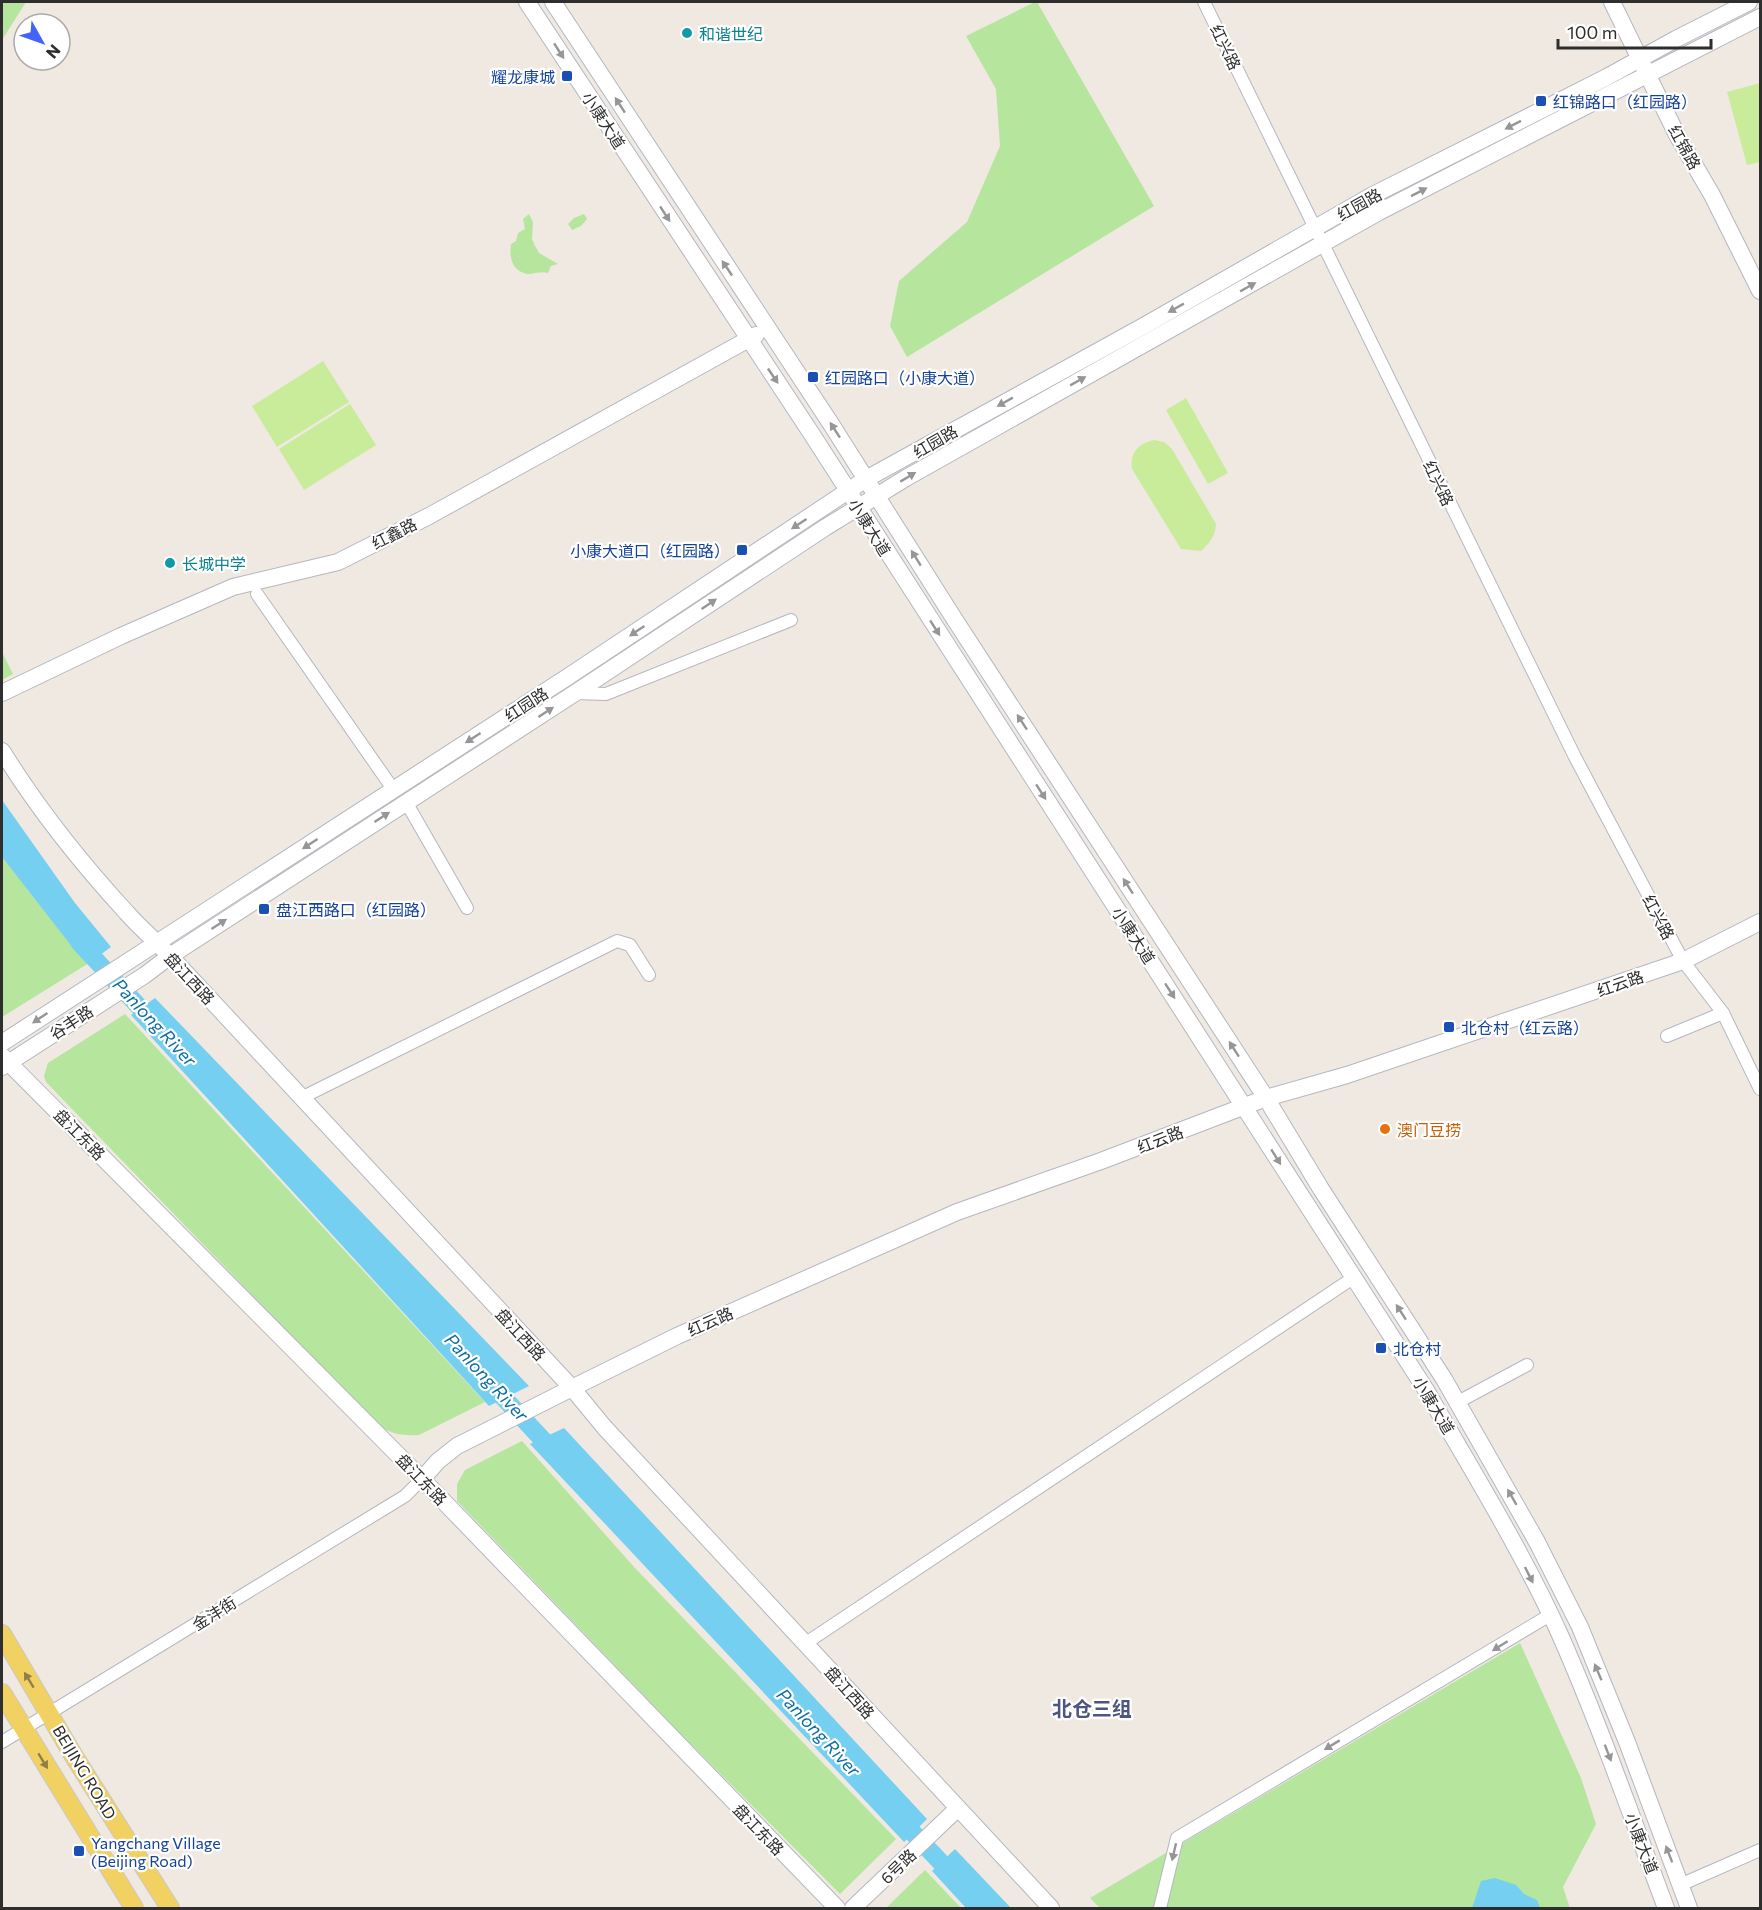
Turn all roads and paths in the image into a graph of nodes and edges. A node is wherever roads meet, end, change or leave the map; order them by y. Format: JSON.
{"nodes":[{"id":1,"x":527,"y":2,"type":"edge"},
{"id":2,"x":553,"y":2,"type":"edge"},
{"id":3,"x":1204,"y":2,"type":"edge"},
{"id":4,"x":1612,"y":2,"type":"edge"},
{"id":5,"x":1624,"y":2,"type":"edge"},
{"id":6,"x":1749,"y":2,"type":"edge"},
{"id":7,"x":1761,"y":17,"type":"edge"},
{"id":8,"x":1644,"y":56,"type":"junction"},
{"id":9,"x":1652,"y":73,"type":"junction"},
{"id":10,"x":1314,"y":229,"type":"junction"},
{"id":11,"x":1322,"y":244,"type":"junction"},
{"id":12,"x":1761,"y":268,"type":"edge"},
{"id":13,"x":1761,"y":291,"type":"edge"},
{"id":14,"x":767,"y":328,"type":"junction"},
{"id":15,"x":748,"y":340,"type":"junction"},
{"id":16,"x":866,"y":479,"type":"junction"},
{"id":17,"x":848,"y":491,"type":"junction"},
{"id":18,"x":877,"y":496,"type":"junction"},
{"id":19,"x":858,"y":508,"type":"junction"},
{"id":20,"x":256,"y":594,"type":"dead end"},
{"id":21,"x":791,"y":620,"type":"dead end"},
{"id":22,"x":2,"y":693,"type":"edge"},
{"id":23,"x":576,"y":693,"type":"junction"},
{"id":24,"x":2,"y":752,"type":"edge"},
{"id":25,"x":393,"y":789,"type":"junction"},
{"id":26,"x":406,"y":802,"type":"junction"},
{"id":27,"x":467,"y":908,"type":"dead end"},
{"id":28,"x":1761,"y":922,"type":"edge"},
{"id":29,"x":157,"y":942,"type":"junction"},
{"id":30,"x":170,"y":956,"type":"junction"},
{"id":31,"x":1683,"y":960,"type":"junction"},
{"id":32,"x":649,"y":975,"type":"dead end"},
{"id":33,"x":1723,"y":1014,"type":"junction"},
{"id":34,"x":1666,"y":1036,"type":"dead end"},
{"id":35,"x":2,"y":1043,"type":"edge"},
{"id":36,"x":4,"y":1062,"type":"edge"},
{"id":37,"x":1761,"y":1089,"type":"edge"},
{"id":38,"x":301,"y":1098,"type":"junction"},
{"id":39,"x":1266,"y":1098,"type":"junction"},
{"id":40,"x":1245,"y":1107,"type":"junction"},
{"id":41,"x":1353,"y":1278,"type":"junction"},
{"id":42,"x":1527,"y":1365,"type":"dead end"},
{"id":43,"x":572,"y":1388,"type":"junction"},
{"id":44,"x":1458,"y":1402,"type":"junction"},
{"id":45,"x":422,"y":1479,"type":"junction"},
{"id":46,"x":1550,"y":1615,"type":"junction"},
{"id":47,"x":2,"y":1634,"type":"edge"},
{"id":48,"x":806,"y":1643,"type":"junction"},
{"id":49,"x":2,"y":1693,"type":"edge"},
{"id":50,"x":50,"y":1714,"type":"junction"},
{"id":51,"x":24,"y":1728,"type":"junction"},
{"id":52,"x":2,"y":1742,"type":"edge"},
{"id":53,"x":957,"y":1809,"type":"junction"},
{"id":54,"x":1761,"y":1850,"type":"edge"},
{"id":55,"x":1680,"y":1885,"type":"junction"},
{"id":56,"x":134,"y":1908,"type":"edge"},
{"id":57,"x":170,"y":1908,"type":"edge"},
{"id":58,"x":837,"y":1908,"type":"edge"},
{"id":59,"x":853,"y":1908,"type":"edge"},
{"id":60,"x":1051,"y":1908,"type":"edge"},
{"id":61,"x":1160,"y":1908,"type":"edge"},
{"id":62,"x":1666,"y":1908,"type":"edge"},
{"id":63,"x":1689,"y":1908,"type":"edge"}],
"edges":[{"from":1,"to":15,"type":"main road","name":"小康大道","one_way":true},
{"from":14,"to":2,"type":"main road","name":"小康大道","one_way":true},
{"from":3,"to":10,"type":"street","name":"红兴路"},
{"from":4,"to":8,"type":"main road","name":"红锦路"},
{"from":5,"to":8,"type":"main road","name":"红锦路"},
{"from":6,"to":8,"type":"main road","name":"红园路"},
{"from":7,"to":9,"type":"main road","name":"红园路"},
{"from":8,"to":9,"type":"main road","name":"红锦路"},
{"from":8,"to":10,"type":"main road","name":"红园路","one_way":true},
{"from":11,"to":9,"type":"main road","name":"红园路","one_way":true},
{"from":9,"to":12,"type":"main road","name":"红锦路"},
{"from":9,"to":13,"type":"main road","name":"红锦路"},
{"from":10,"to":11,"type":"street","name":"红兴路"},
{"from":10,"to":16,"type":"main road","name":"红园路","one_way":true},
{"from":18,"to":11,"type":"main road","name":"红园路","one_way":true},
{"from":11,"to":31,"type":"street","name":"红兴路"},
{"from":14,"to":15,"type":"main road","name":"红鑫路"},
{"from":16,"to":14,"type":"main road","name":"小康大道","one_way":true},
{"from":15,"to":17,"type":"main road","name":"小康大道","one_way":true},
{"from":15,"to":22,"type":"main road","name":"红鑫路"},
{"from":16,"to":17,"type":"main road","name":"红园路"},
{"from":16,"to":18,"type":"main road","name":"小康大道"},
{"from":17,"to":19,"type":"main road","name":"小康大道"},
{"from":17,"to":25,"type":"main road","name":"红园路","one_way":true},
{"from":18,"to":19,"type":"main road","name":"红园路"},
{"from":39,"to":18,"type":"main road","name":"小康大道","one_way":true},
{"from":23,"to":19,"type":"main road","name":"红园路","one_way":true},
{"from":19,"to":40,"type":"main road","name":"小康大道","one_way":true},
{"from":20,"to":25,"type":"street"},
{"from":21,"to":23,"type":"street"},
{"from":26,"to":23,"type":"main road","name":"红园路","one_way":true},
{"from":24,"to":29,"type":"main road","name":"盘江西路"},
{"from":25,"to":29,"type":"main road","name":"红园路","one_way":true},
{"from":26,"to":27,"type":"street"},
{"from":30,"to":26,"type":"main road","name":"红园路","one_way":true},
{"from":28,"to":31,"type":"main road","name":"红云路"},
{"from":29,"to":30,"type":"main road","name":"盘江西路"},
{"from":29,"to":35,"type":"main road","name":"谷丰路","one_way":true},
{"from":30,"to":36,"type":"main road","name":"谷丰路"},
{"from":30,"to":38,"type":"main road","name":"盘江西路"},
{"from":31,"to":33,"type":"street","name":"红兴路"},
{"from":31,"to":39,"type":"main road","name":"红云路"},
{"from":32,"to":38,"type":"street"},
{"from":33,"to":34,"type":"street"},
{"from":33,"to":37,"type":"street","name":"红兴路"},
{"from":36,"to":45,"type":"main road","name":"盘江东路"},
{"from":38,"to":43,"type":"main road","name":"盘江西路"},
{"from":39,"to":40,"type":"main road","name":"红云路"},
{"from":44,"to":39,"type":"main road","name":"小康大道","one_way":true},
{"from":40,"to":41,"type":"main road","name":"小康大道","one_way":true},
{"from":40,"to":43,"type":"main road","name":"红云路"},
{"from":41,"to":46,"type":"main road","name":"小康大道","one_way":true},
{"from":41,"to":48,"type":"street"},
{"from":42,"to":44,"type":"street"},
{"from":43,"to":45,"type":"main road","name":"红云路"},
{"from":43,"to":48,"type":"main road","name":"盘江西路"},
{"from":55,"to":44,"type":"main road","name":"小康大道","one_way":true},
{"from":45,"to":50,"type":"street","name":"金沣街"},
{"from":45,"to":58,"type":"main road","name":"盘江东路"},
{"from":46,"to":61,"type":"street","one_way":true},
{"from":46,"to":62,"type":"main road","name":"小康大道","one_way":true},
{"from":50,"to":47,"type":"main road","name":"BEIJING ROAD","one_way":true},
{"from":48,"to":53,"type":"main road","name":"盘江西路"},
{"from":49,"to":51,"type":"main road","name":"BEIJING ROAD"},
{"from":50,"to":51,"type":"street","name":"金沣街"},
{"from":50,"to":57,"type":"main road","name":"BEIJING ROAD"},
{"from":51,"to":52,"type":"street","name":"金沣街"},
{"from":51,"to":56,"type":"main road","name":"BEIJING ROAD","one_way":true},
{"from":53,"to":59,"type":"main road","name":"6号路"},
{"from":53,"to":60,"type":"main road","name":"盘江西路"},
{"from":54,"to":55,"type":"street"},
{"from":55,"to":63,"type":"main road","name":"小康大道"}]}
